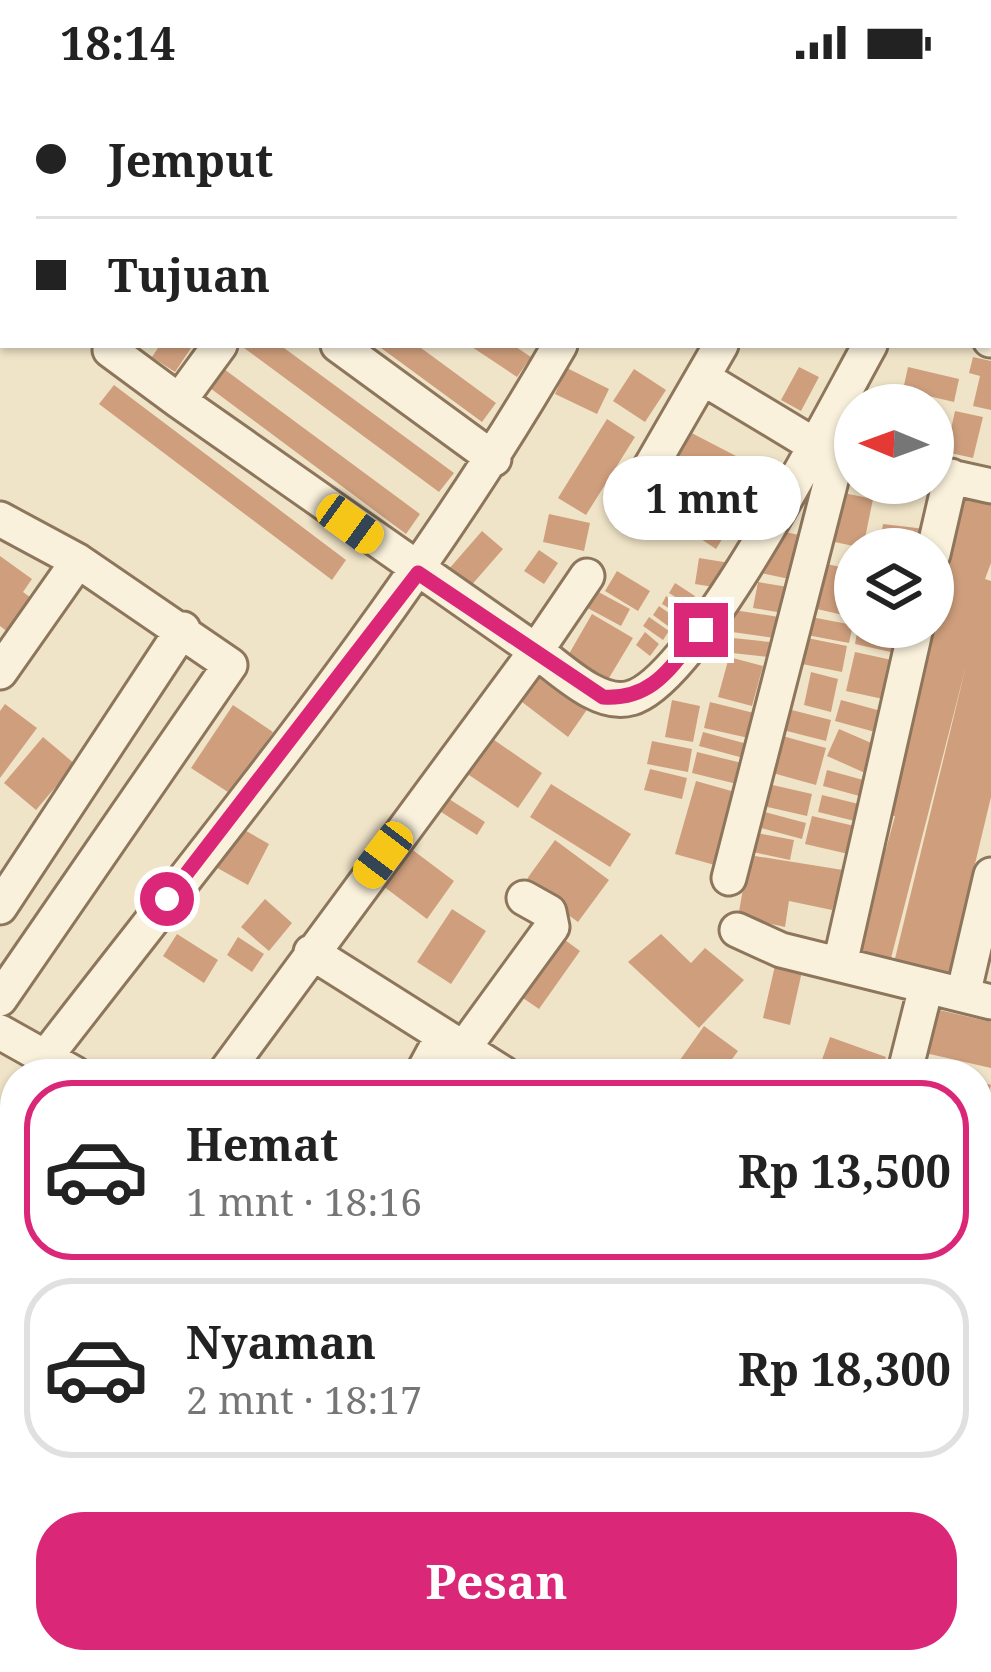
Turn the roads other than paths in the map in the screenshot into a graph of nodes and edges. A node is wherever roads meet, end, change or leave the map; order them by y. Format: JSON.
{"nodes":[{"id":1,"x":111,"y":348,"type":"edge"},
{"id":2,"x":218,"y":348,"type":"edge"},
{"id":3,"x":342,"y":348,"type":"edge"},
{"id":4,"x":558,"y":348,"type":"edge"},
{"id":5,"x":719,"y":348,"type":"edge"},
{"id":6,"x":869,"y":348,"type":"edge"},
{"id":7,"x":703,"y":378,"type":"junction"},
{"id":8,"x":858,"y":384,"type":"edge"},
{"id":9,"x":179,"y":401,"type":"junction"},
{"id":10,"x":834,"y":454,"type":"edge"},
{"id":11,"x":834,"y":456,"type":"edge"},
{"id":12,"x":494,"y":459,"type":"junction"},
{"id":13,"x":834,"y":459,"type":"edge"},
{"id":14,"x":954,"y":478,"type":"edge"},
{"id":15,"x":643,"y":480,"type":"dead end"},
{"id":16,"x":991,"y":486,"type":"edge"},
{"id":17,"x":0,"y":519,"type":"edge"},
{"id":18,"x":78,"y":561,"type":"junction"},
{"id":19,"x":418,"y":573,"type":"junction"},
{"id":20,"x":587,"y":576,"type":"dead end"},
{"id":21,"x":183,"y":628,"type":"junction"},
{"id":22,"x":911,"y":648,"type":"edge"},
{"id":23,"x":536,"y":651,"type":"junction"},
{"id":24,"x":0,"y":672,"type":"edge"},
{"id":25,"x":991,"y":874,"type":"edge"},
{"id":26,"x":729,"y":878,"type":"dead end"},
{"id":27,"x":524,"y":898,"type":"dead end"},
{"id":28,"x":0,"y":907,"type":"edge"},
{"id":29,"x":737,"y":930,"type":"dead end"},
{"id":30,"x":311,"y":952,"type":"junction"},
{"id":31,"x":840,"y":964,"type":"junction"},
{"id":32,"x":926,"y":987,"type":"junction"},
{"id":33,"x":0,"y":999,"type":"edge"},
{"id":34,"x":977,"y":999,"type":"edge"},
{"id":35,"x":0,"y":1032,"type":"edge"},
{"id":36,"x":452,"y":1043,"type":"junction"},
{"id":37,"x":44,"y":1059,"type":"joint"},
{"id":38,"x":235,"y":1059,"type":"edge"},
{"id":39,"x":437,"y":1059,"type":"edge"},
{"id":40,"x":479,"y":1059,"type":"edge"},
{"id":41,"x":908,"y":1059,"type":"edge"}],
"edges":[{"from":1,"to":9,"type":"street"},
{"from":2,"to":9,"type":"street"},
{"from":3,"to":12,"type":"street"},
{"from":4,"to":12,"type":"street"},
{"from":5,"to":7,"type":"street"},
{"from":6,"to":8,"type":"street"},
{"from":7,"to":10,"type":"street"},
{"from":7,"to":15,"type":"street"},
{"from":9,"to":19,"type":"street"},
{"from":11,"to":23,"type":"street"},
{"from":12,"to":19,"type":"street"},
{"from":13,"to":26,"type":"street"},
{"from":14,"to":16,"type":"street"},
{"from":17,"to":18,"type":"street"},
{"from":18,"to":21,"type":"street"},
{"from":18,"to":24,"type":"street"},
{"from":19,"to":23,"type":"street"},
{"from":19,"to":37,"type":"street"},
{"from":20,"to":23,"type":"street"},
{"from":21,"to":28,"type":"street"},
{"from":21,"to":33,"type":"street"},
{"from":22,"to":31,"type":"street"},
{"from":23,"to":30,"type":"street"},
{"from":25,"to":34,"type":"street"},
{"from":27,"to":36,"type":"street"},
{"from":29,"to":31,"type":"street"},
{"from":30,"to":36,"type":"street"},
{"from":30,"to":38,"type":"street"},
{"from":31,"to":32,"type":"street"},
{"from":32,"to":34,"type":"street"},
{"from":32,"to":41,"type":"street"},
{"from":35,"to":37,"type":"street"},
{"from":36,"to":39,"type":"street"},
{"from":36,"to":40,"type":"street"}]}
